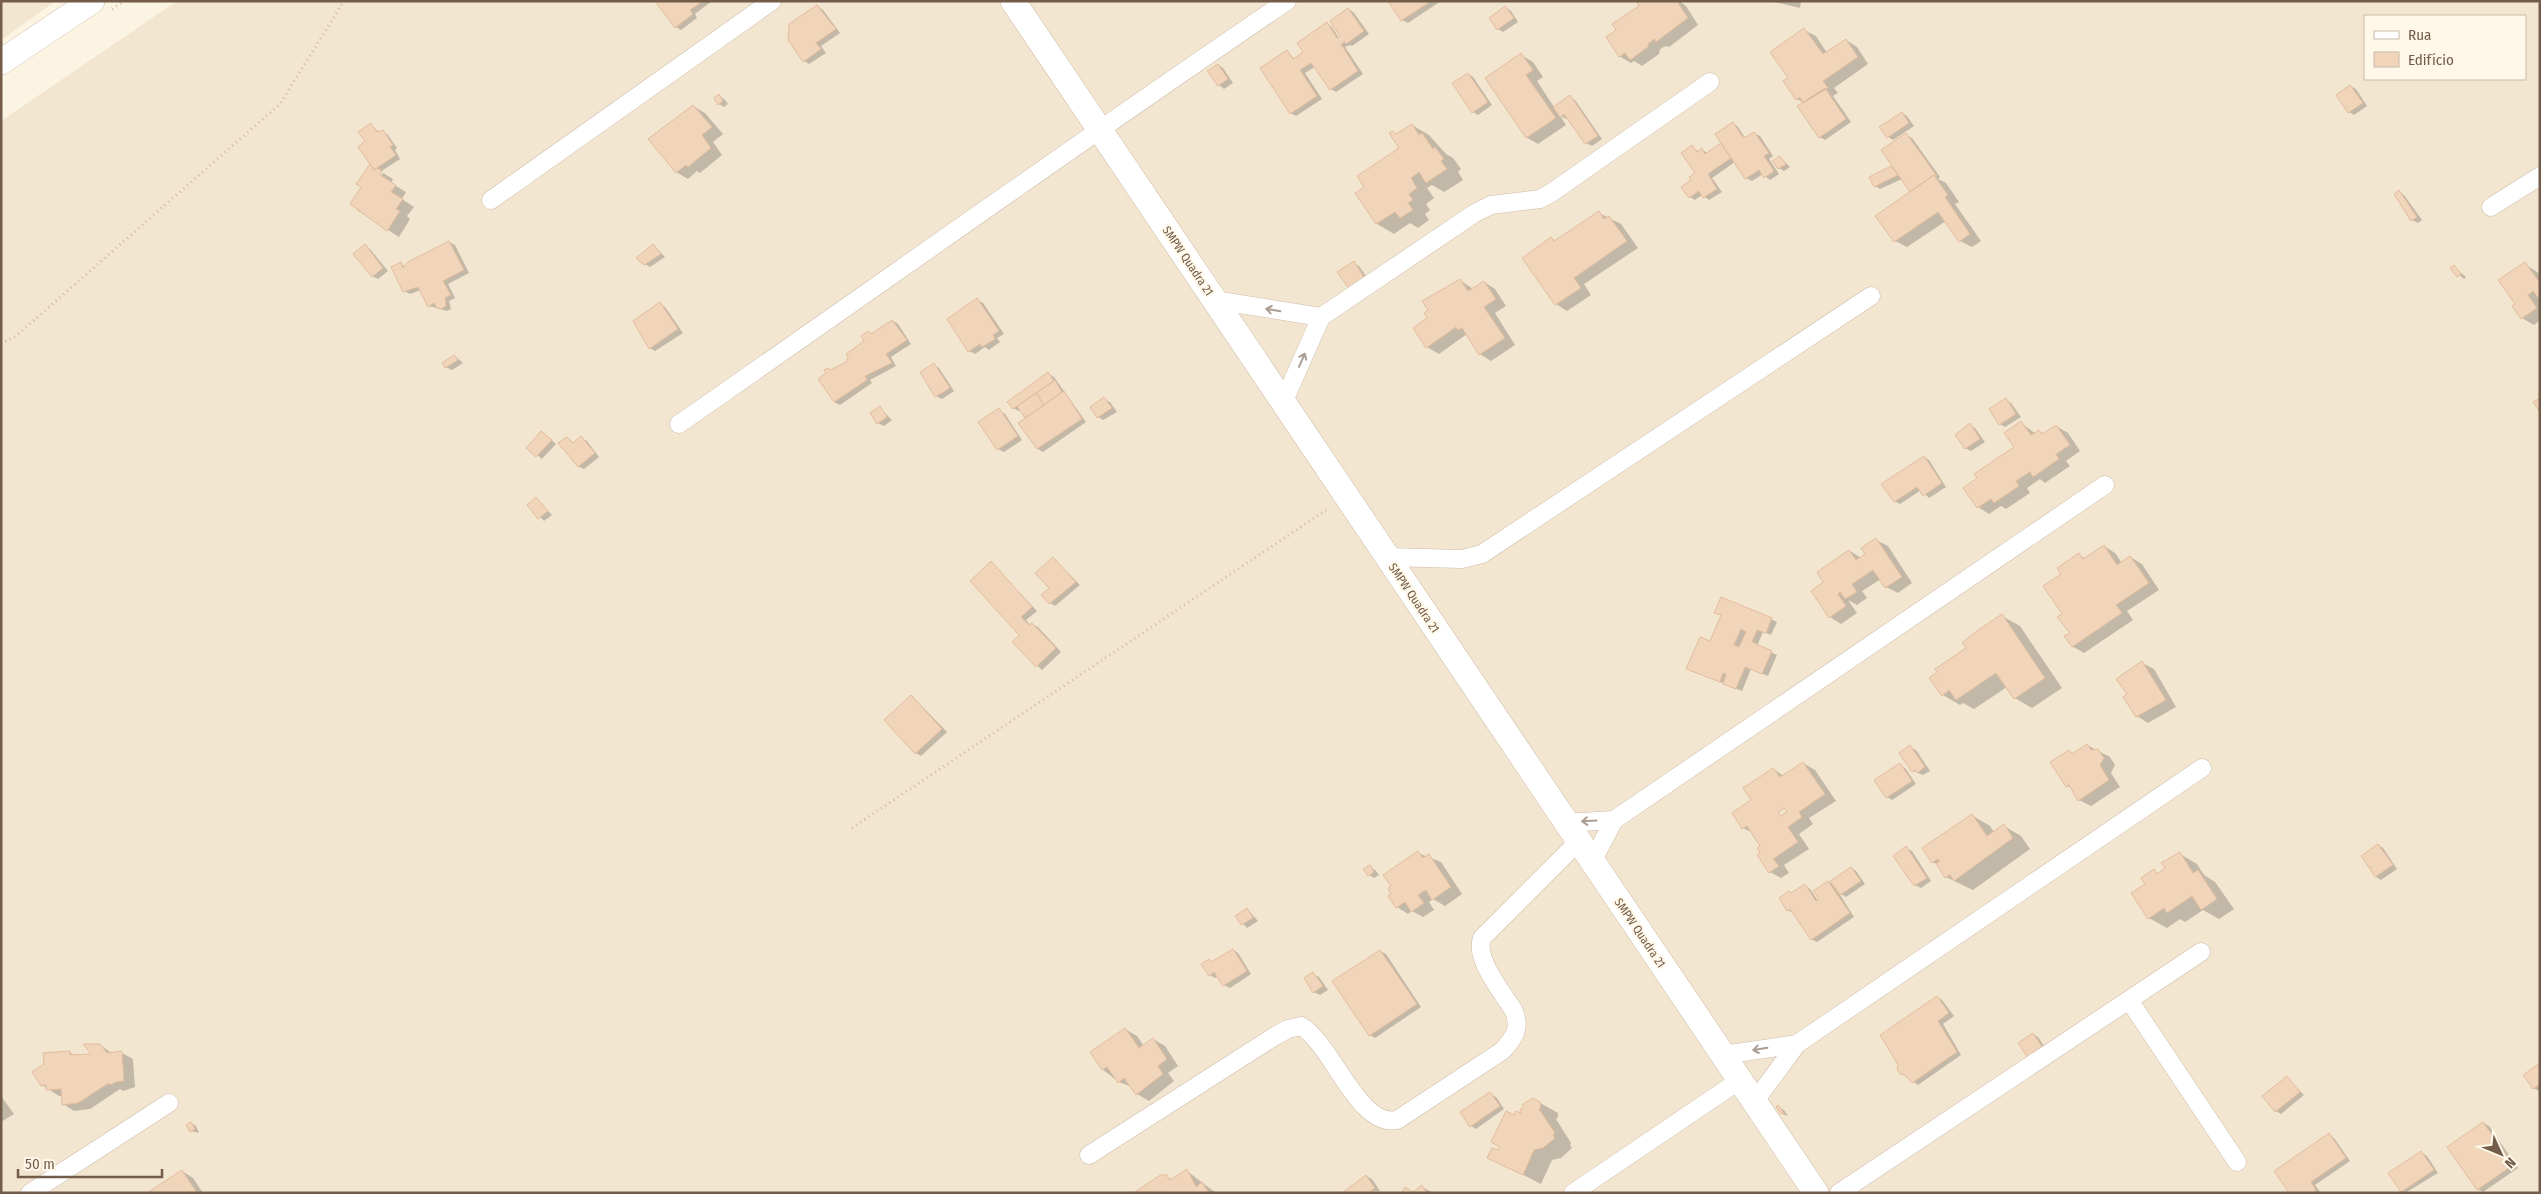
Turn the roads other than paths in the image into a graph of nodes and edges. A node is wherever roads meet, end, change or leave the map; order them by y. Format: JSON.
{"nodes":[{"id":1,"x":92,"y":1,"type":"edge"},
{"id":2,"x":772,"y":1,"type":"edge"},
{"id":3,"x":1013,"y":1,"type":"edge"},
{"id":4,"x":1287,"y":1,"type":"edge"},
{"id":5,"x":1,"y":62,"type":"edge"},
{"id":6,"x":1710,"y":82,"type":"dead end"},
{"id":7,"x":1099,"y":128,"type":"junction"},
{"id":8,"x":2540,"y":176,"type":"edge"},
{"id":9,"x":491,"y":200,"type":"dead end"},
{"id":10,"x":2491,"y":207,"type":"dead end"},
{"id":11,"x":1871,"y":296,"type":"dead end"},
{"id":12,"x":1214,"y":300,"type":"junction"},
{"id":13,"x":1321,"y":317,"type":"junction"},
{"id":14,"x":1283,"y":403,"type":"junction"},
{"id":15,"x":679,"y":424,"type":"dead end"},
{"id":16,"x":2105,"y":485,"type":"dead end"},
{"id":17,"x":1386,"y":557,"type":"junction"},
{"id":18,"x":2202,"y":768,"type":"dead end"},
{"id":19,"x":1614,"y":820,"type":"junction"},
{"id":20,"x":1578,"y":842,"type":"junction"},
{"id":21,"x":2201,"y":952,"type":"dead end"},
{"id":22,"x":2128,"y":1000,"type":"junction"},
{"id":23,"x":1797,"y":1044,"type":"junction"},
{"id":24,"x":1723,"y":1055,"type":"junction"},
{"id":25,"x":1740,"y":1080,"type":"junction"},
{"id":26,"x":1755,"y":1102,"type":"junction"},
{"id":27,"x":169,"y":1103,"type":"dead end"},
{"id":28,"x":1089,"y":1155,"type":"dead end"},
{"id":29,"x":2237,"y":1162,"type":"dead end"},
{"id":30,"x":30,"y":1193,"type":"edge"},
{"id":31,"x":1573,"y":1193,"type":"edge"},
{"id":32,"x":1816,"y":1193,"type":"edge"},
{"id":33,"x":1839,"y":1193,"type":"edge"}],
"edges":[{"from":1,"to":5,"type":"street"},
{"from":2,"to":9,"type":"street"},
{"from":3,"to":7,"type":"street","name":"SMPW Quadra 21"},
{"from":4,"to":7,"type":"street"},
{"from":6,"to":13,"type":"street"},
{"from":7,"to":12,"type":"street","name":"SMPW Quadra 21"},
{"from":7,"to":15,"type":"street"},
{"from":8,"to":10,"type":"street"},
{"from":11,"to":17,"type":"street"},
{"from":13,"to":12,"type":"street","one_way":true},
{"from":12,"to":14,"type":"street","name":"SMPW Quadra 21"},
{"from":14,"to":13,"type":"street","one_way":true},
{"from":14,"to":17,"type":"street","name":"SMPW Quadra 21"},
{"from":16,"to":19,"type":"street"},
{"from":17,"to":20,"type":"street","name":"SMPW Quadra 21"},
{"from":18,"to":23,"type":"street"},
{"from":19,"to":20,"type":"street","one_way":true},
{"from":19,"to":20,"type":"street"},
{"from":20,"to":24,"type":"street","name":"SMPW Quadra 21"},
{"from":20,"to":28,"type":"street"},
{"from":21,"to":22,"type":"street"},
{"from":22,"to":29,"type":"street"},
{"from":22,"to":33,"type":"street"},
{"from":23,"to":24,"type":"street","one_way":true},
{"from":23,"to":26,"type":"street"},
{"from":24,"to":25,"type":"street","name":"SMPW Quadra 21"},
{"from":25,"to":26,"type":"street","name":"SMPW Quadra 21"},
{"from":25,"to":31,"type":"street"},
{"from":26,"to":32,"type":"street","name":"SMPW Quadra 21"},
{"from":27,"to":30,"type":"street"}]}
